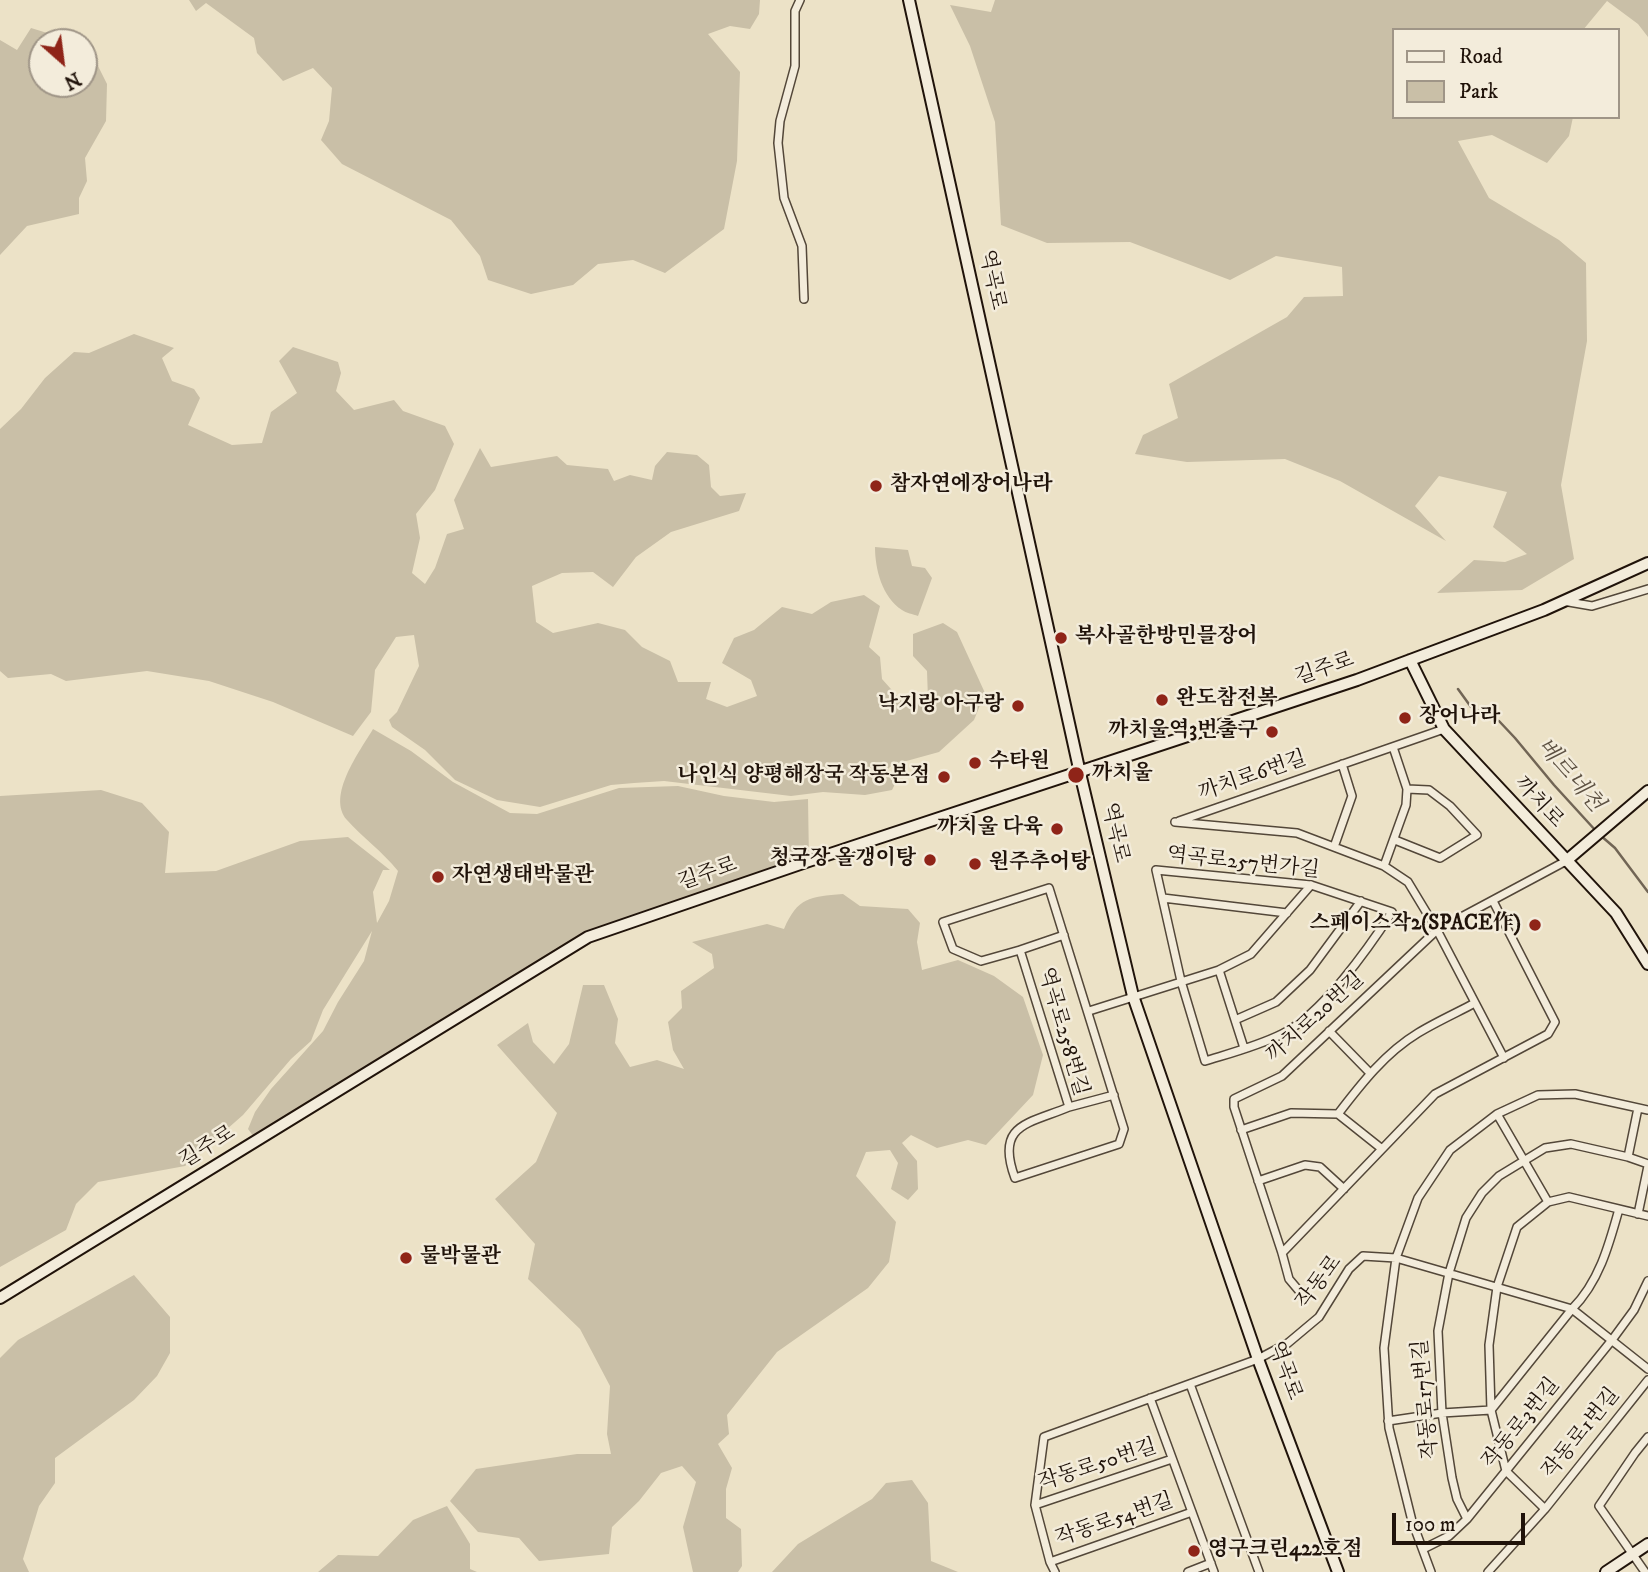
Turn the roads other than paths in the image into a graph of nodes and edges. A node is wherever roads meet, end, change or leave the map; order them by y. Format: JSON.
{"nodes":[{"id":1,"x":800,"y":0,"type":"edge"},
{"id":2,"x":909,"y":0,"type":"edge"},
{"id":3,"x":804,"y":299,"type":"dead end"},
{"id":4,"x":1648,"y":563,"type":"edge"},
{"id":5,"x":1648,"y":589,"type":"edge"},
{"id":6,"x":1563,"y":601,"type":"junction"},
{"id":7,"x":1410,"y":660,"type":"junction"},
{"id":8,"x":1444,"y":729,"type":"junction"},
{"id":9,"x":1392,"y":747,"type":"junction"},
{"id":10,"x":1342,"y":764,"type":"junction"},
{"id":11,"x":1080,"y":773,"type":"junction"},
{"id":12,"x":1408,"y":789,"type":"junction"},
{"id":13,"x":1648,"y":791,"type":"edge"},
{"id":14,"x":1395,"y":840,"type":"junction"},
{"id":15,"x":1334,"y":847,"type":"junction"},
{"id":16,"x":1566,"y":861,"type":"junction"},
{"id":17,"x":1384,"y":866,"type":"junction"},
{"id":18,"x":1311,"y":885,"type":"junction"},
{"id":19,"x":1163,"y":898,"type":"junction"},
{"id":20,"x":1361,"y":901,"type":"junction"},
{"id":21,"x":1493,"y":901,"type":"junction"},
{"id":22,"x":1287,"y":913,"type":"junction"},
{"id":23,"x":1437,"y":930,"type":"junction"},
{"id":24,"x":1064,"y":935,"type":"junction"},
{"id":25,"x":1020,"y":950,"type":"junction"},
{"id":26,"x":1648,"y":964,"type":"edge"},
{"id":27,"x":1219,"y":970,"type":"junction"},
{"id":28,"x":1181,"y":981,"type":"junction"},
{"id":29,"x":1133,"y":996,"type":"junction"},
{"id":30,"x":1475,"y":1003,"type":"junction"},
{"id":31,"x":1088,"y":1011,"type":"junction"},
{"id":32,"x":1235,"y":1020,"type":"junction"},
{"id":33,"x":1329,"y":1031,"type":"junction"},
{"id":34,"x":1244,"y":1048,"type":"junction"},
{"id":35,"x":1503,"y":1058,"type":"junction"},
{"id":36,"x":1370,"y":1073,"type":"junction"},
{"id":37,"x":1114,"y":1095,"type":"junction"},
{"id":38,"x":1069,"y":1107,"type":"junction"},
{"id":39,"x":1638,"y":1108,"type":"junction"},
{"id":40,"x":1648,"y":1111,"type":"edge"},
{"id":41,"x":1338,"y":1114,"type":"junction"},
{"id":42,"x":1497,"y":1114,"type":"junction"},
{"id":43,"x":1241,"y":1129,"type":"junction"},
{"id":44,"x":1382,"y":1149,"type":"junction"},
{"id":45,"x":1628,"y":1157,"type":"junction"},
{"id":46,"x":1523,"y":1160,"type":"junction"},
{"id":47,"x":1648,"y":1165,"type":"edge"},
{"id":48,"x":1258,"y":1181,"type":"junction"},
{"id":49,"x":1344,"y":1189,"type":"junction"},
{"id":50,"x":1548,"y":1202,"type":"junction"},
{"id":51,"x":1619,"y":1209,"type":"junction"},
{"id":52,"x":1638,"y":1214,"type":"junction"},
{"id":53,"x":1648,"y":1216,"type":"edge"},
{"id":54,"x":1282,"y":1253,"type":"junction"},
{"id":55,"x":1396,"y":1258,"type":"junction"},
{"id":56,"x":1449,"y":1273,"type":"junction"},
{"id":57,"x":1648,"y":1282,"type":"edge"},
{"id":58,"x":1497,"y":1287,"type":"junction"},
{"id":59,"x":1300,"y":1292,"type":"dead end"},
{"id":60,"x":0,"y":1298,"type":"edge"},
{"id":61,"x":1572,"y":1309,"type":"junction"},
{"id":62,"x":1612,"y":1340,"type":"junction"},
{"id":63,"x":1258,"y":1359,"type":"junction"},
{"id":64,"x":1648,"y":1369,"type":"edge"},
{"id":65,"x":1648,"y":1380,"type":"edge"},
{"id":66,"x":1190,"y":1384,"type":"junction"},
{"id":67,"x":1150,"y":1398,"type":"junction"},
{"id":68,"x":1492,"y":1410,"type":"junction"},
{"id":69,"x":1442,"y":1413,"type":"junction"},
{"id":70,"x":1388,"y":1421,"type":"junction"},
{"id":71,"x":1647,"y":1442,"type":"edge"},
{"id":72,"x":1172,"y":1459,"type":"junction"},
{"id":73,"x":1506,"y":1471,"type":"junction"},
{"id":74,"x":1035,"y":1505,"type":"junction"},
{"id":75,"x":1545,"y":1509,"type":"junction"},
{"id":76,"x":1192,"y":1513,"type":"junction"},
{"id":77,"x":1468,"y":1519,"type":"junction"},
{"id":78,"x":1648,"y":1544,"type":"edge"},
{"id":79,"x":1423,"y":1549,"type":"junction"},
{"id":80,"x":1633,"y":1555,"type":"junction"},
{"id":81,"x":1050,"y":1562,"type":"junction"},
{"id":82,"x":1211,"y":1563,"type":"junction"},
{"id":83,"x":1055,"y":1572,"type":"edge"},
{"id":84,"x":1188,"y":1572,"type":"edge"},
{"id":85,"x":1214,"y":1572,"type":"edge"},
{"id":86,"x":1259,"y":1572,"type":"edge"},
{"id":87,"x":1338,"y":1572,"type":"edge"},
{"id":88,"x":1431,"y":1572,"type":"edge"},
{"id":89,"x":1488,"y":1572,"type":"edge"},
{"id":90,"x":1606,"y":1572,"type":"edge"},
{"id":91,"x":1645,"y":1572,"type":"edge"}],
"edges":[{"from":1,"to":3,"type":"street"},
{"from":2,"to":11,"type":"street","name":"역곡로"},
{"from":4,"to":6,"type":"street","name":"길주로"},
{"from":5,"to":6,"type":"street"},
{"from":6,"to":7,"type":"street","name":"길주로"},
{"from":7,"to":8,"type":"street","name":"까치로"},
{"from":7,"to":11,"type":"street","name":"길주로"},
{"from":8,"to":9,"type":"street","name":"까치로6번길"},
{"from":8,"to":16,"type":"street","name":"까치로"},
{"from":9,"to":10,"type":"street","name":"까치로6번길"},
{"from":9,"to":12,"type":"street"},
{"from":10,"to":15,"type":"street"},
{"from":10,"to":15,"type":"street","name":"까치로6번길"},
{"from":11,"to":29,"type":"street","name":"역곡로"},
{"from":11,"to":60,"type":"street","name":"길주로"},
{"from":12,"to":14,"type":"street"},
{"from":12,"to":14,"type":"street"},
{"from":13,"to":16,"type":"street"},
{"from":14,"to":17,"type":"street"},
{"from":15,"to":17,"type":"street"},
{"from":16,"to":21,"type":"street","name":"까치로20번길"},
{"from":16,"to":26,"type":"street","name":"까치로"},
{"from":17,"to":23,"type":"street"},
{"from":18,"to":19,"type":"street","name":"역곡로257번가길"},
{"from":18,"to":20,"type":"street","name":"역곡로257번가길"},
{"from":18,"to":22,"type":"street","name":"역곡로258번길"},
{"from":19,"to":22,"type":"street"},
{"from":19,"to":28,"type":"street","name":"역곡로257번가길"},
{"from":20,"to":32,"type":"street"},
{"from":20,"to":34,"type":"street","name":"역곡로257번가길"},
{"from":21,"to":23,"type":"street","name":"까치로20번길"},
{"from":21,"to":35,"type":"street"},
{"from":22,"to":27,"type":"street","name":"역곡로258번길"},
{"from":23,"to":30,"type":"street"},
{"from":23,"to":33,"type":"street","name":"까치로20번길"},
{"from":24,"to":25,"type":"street"},
{"from":24,"to":25,"type":"street","name":"역곡로258번길"},
{"from":24,"to":31,"type":"street","name":"역곡로258번길"},
{"from":25,"to":38,"type":"street","name":"역곡로258번길"},
{"from":27,"to":28,"type":"street","name":"역곡로258번길"},
{"from":27,"to":32,"type":"street"},
{"from":28,"to":29,"type":"street","name":"역곡로258번길"},
{"from":28,"to":34,"type":"street","name":"역곡로257번가길"},
{"from":29,"to":31,"type":"street","name":"역곡로258번길"},
{"from":29,"to":63,"type":"street","name":"역곡로"},
{"from":30,"to":35,"type":"street"},
{"from":30,"to":36,"type":"street"},
{"from":31,"to":37,"type":"street","name":"역곡로258번길"},
{"from":32,"to":34,"type":"street"},
{"from":33,"to":36,"type":"street"},
{"from":33,"to":43,"type":"street","name":"까치로20번길"},
{"from":35,"to":44,"type":"street"},
{"from":36,"to":41,"type":"street"},
{"from":37,"to":38,"type":"street"},
{"from":37,"to":38,"type":"street","name":"역곡로258번길"},
{"from":39,"to":40,"type":"street"},
{"from":39,"to":42,"type":"street"},
{"from":39,"to":45,"type":"street"},
{"from":41,"to":43,"type":"street"},
{"from":41,"to":44,"type":"street"},
{"from":42,"to":46,"type":"street"},
{"from":42,"to":55,"type":"street"},
{"from":43,"to":48,"type":"street","name":"까치로20번길"},
{"from":44,"to":49,"type":"street"},
{"from":45,"to":46,"type":"street","name":"작동로17번길"},
{"from":45,"to":47,"type":"street","name":"작동로17번길"},
{"from":46,"to":50,"type":"street"},
{"from":46,"to":56,"type":"street","name":"작동로17번길"},
{"from":47,"to":52,"type":"street"},
{"from":48,"to":49,"type":"street"},
{"from":48,"to":54,"type":"street","name":"까치로20번길"},
{"from":49,"to":54,"type":"street"},
{"from":50,"to":51,"type":"street"},
{"from":50,"to":58,"type":"street"},
{"from":51,"to":52,"type":"street"},
{"from":51,"to":61,"type":"street"},
{"from":52,"to":53,"type":"street"},
{"from":54,"to":59,"type":"street","name":"까치로20번길"},
{"from":55,"to":56,"type":"street","name":"작동로"},
{"from":55,"to":63,"type":"street","name":"작동로"},
{"from":55,"to":70,"type":"street"},
{"from":56,"to":58,"type":"street","name":"작동로"},
{"from":56,"to":69,"type":"street","name":"작동로17번길"},
{"from":57,"to":62,"type":"street","name":"작동로3번길"},
{"from":58,"to":61,"type":"street","name":"작동로"},
{"from":58,"to":68,"type":"street"},
{"from":61,"to":62,"type":"street","name":"작동로"},
{"from":61,"to":68,"type":"street"},
{"from":62,"to":64,"type":"street","name":"작동로"},
{"from":62,"to":73,"type":"street","name":"작동로3번길"},
{"from":63,"to":66,"type":"street","name":"작동로"},
{"from":63,"to":87,"type":"street","name":"역곡로"},
{"from":65,"to":75,"type":"street","name":"작동로1번길"},
{"from":66,"to":67,"type":"street","name":"작동로"},
{"from":66,"to":86,"type":"street"},
{"from":67,"to":72,"type":"street"},
{"from":67,"to":74,"type":"street","name":"작동로"},
{"from":68,"to":69,"type":"street"},
{"from":68,"to":73,"type":"street"},
{"from":69,"to":70,"type":"street"},
{"from":69,"to":77,"type":"street","name":"작동로17번길"},
{"from":70,"to":79,"type":"street"},
{"from":71,"to":80,"type":"street"},
{"from":72,"to":74,"type":"street","name":"작동로50번길"},
{"from":72,"to":76,"type":"street"},
{"from":73,"to":75,"type":"street"},
{"from":73,"to":77,"type":"street","name":"작동로3번길"},
{"from":74,"to":81,"type":"street"},
{"from":75,"to":89,"type":"street","name":"작동로1번길"},
{"from":76,"to":81,"type":"street","name":"작동로54번길"},
{"from":76,"to":82,"type":"street"},
{"from":77,"to":79,"type":"street","name":"작동로3번길"},
{"from":78,"to":80,"type":"street"},
{"from":79,"to":88,"type":"street"},
{"from":80,"to":90,"type":"street"},
{"from":80,"to":91,"type":"street"},
{"from":81,"to":83,"type":"street"},
{"from":82,"to":84,"type":"street"},
{"from":82,"to":85,"type":"street"}]}
